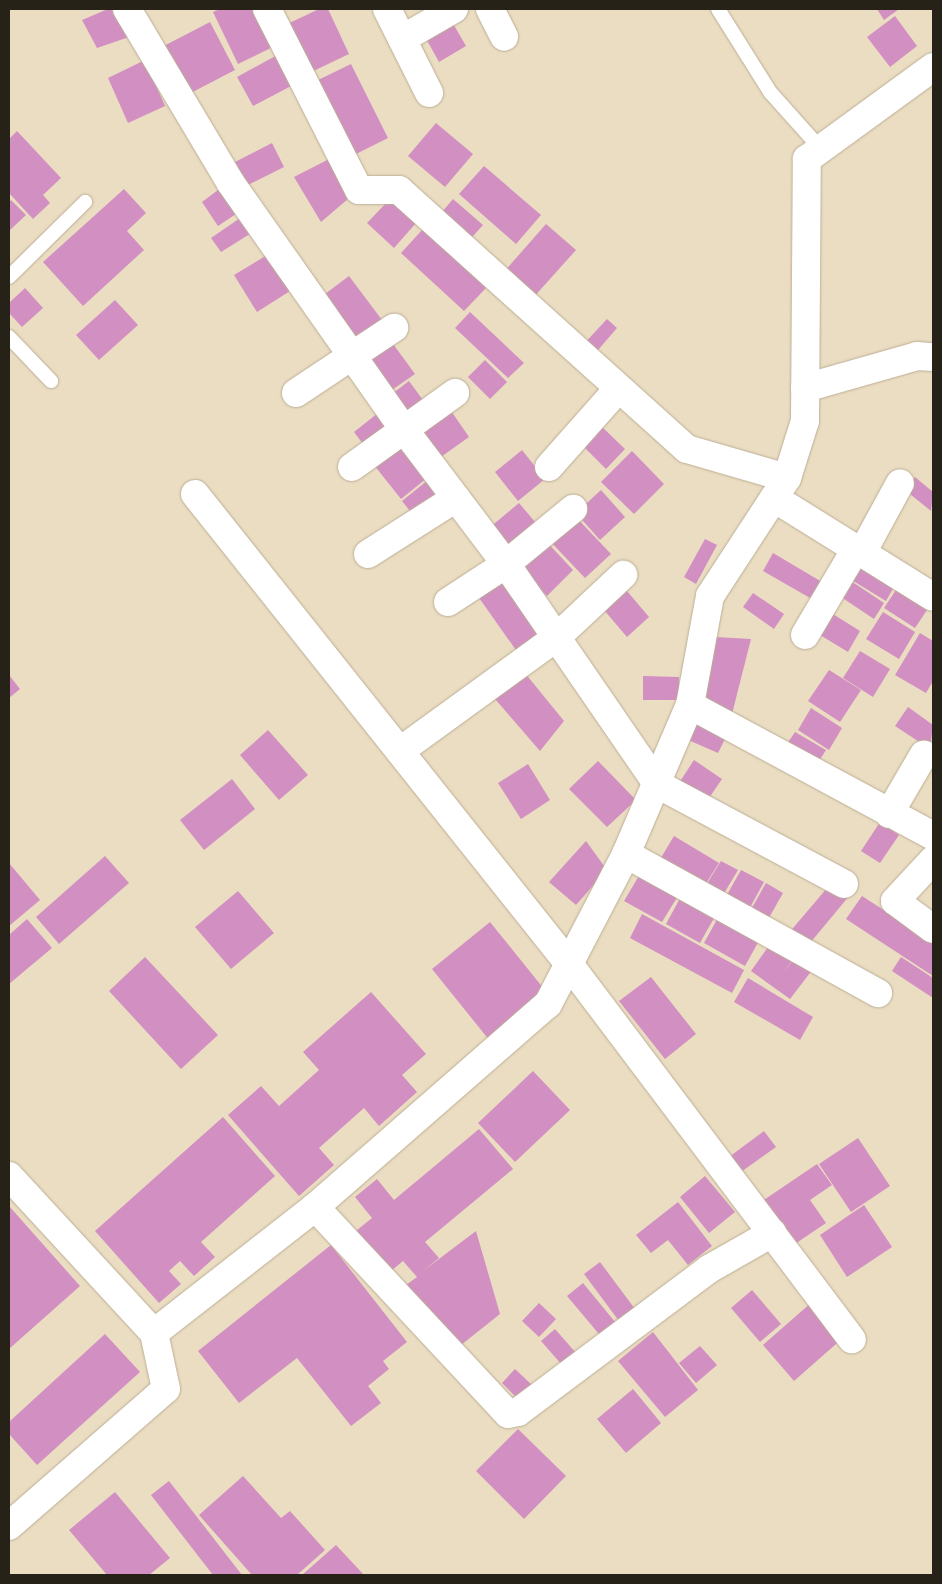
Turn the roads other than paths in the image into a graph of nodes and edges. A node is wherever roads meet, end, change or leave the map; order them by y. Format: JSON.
{"nodes":[{"id":1,"x":127,"y":9,"type":"edge"},
{"id":2,"x":267,"y":9,"type":"edge"},
{"id":3,"x":387,"y":9,"type":"edge"},
{"id":4,"x":454,"y":9,"type":"edge"},
{"id":5,"x":490,"y":9,"type":"edge"},
{"id":6,"x":718,"y":9,"type":"edge"},
{"id":7,"x":504,"y":37,"type":"dead end"},
{"id":8,"x":402,"y":39,"type":"junction"},
{"id":9,"x":933,"y":67,"type":"edge"},
{"id":10,"x":429,"y":93,"type":"dead end"},
{"id":11,"x":821,"y":149,"type":"junction"},
{"id":12,"x":85,"y":202,"type":"dead end"},
{"id":13,"x":9,"y":277,"type":"edge"},
{"id":14,"x":394,"y":328,"type":"dead end"},
{"id":15,"x":9,"y":337,"type":"edge"},
{"id":16,"x":352,"y":356,"type":"junction"},
{"id":17,"x":933,"y":357,"type":"edge"},
{"id":18,"x":51,"y":381,"type":"dead end"},
{"id":19,"x":805,"y":388,"type":"junction"},
{"id":20,"x":618,"y":389,"type":"junction"},
{"id":21,"x":296,"y":393,"type":"dead end"},
{"id":22,"x":455,"y":394,"type":"dead end"},
{"id":23,"x":406,"y":432,"type":"junction"},
{"id":24,"x":549,"y":467,"type":"dead end"},
{"id":25,"x":352,"y":468,"type":"dead end"},
{"id":26,"x":900,"y":483,"type":"dead end"},
{"id":27,"x":780,"y":488,"type":"junction"},
{"id":28,"x":195,"y":494,"type":"dead end"},
{"id":29,"x":456,"y":498,"type":"junction"},
{"id":30,"x":573,"y":509,"type":"dead end"},
{"id":31,"x":860,"y":549,"type":"junction"},
{"id":32,"x":368,"y":554,"type":"dead end"},
{"id":33,"x":506,"y":564,"type":"junction"},
{"id":34,"x":623,"y":575,"type":"dead end"},
{"id":35,"x":933,"y":597,"type":"edge"},
{"id":36,"x":448,"y":602,"type":"dead end"},
{"id":37,"x":805,"y":635,"type":"dead end"},
{"id":38,"x":556,"y":637,"type":"junction"},
{"id":39,"x":690,"y":705,"type":"junction"},
{"id":40,"x":400,"y":751,"type":"junction"},
{"id":41,"x":924,"y":754,"type":"dead end"},
{"id":42,"x":657,"y":784,"type":"junction"},
{"id":43,"x":889,"y":814,"type":"junction"},
{"id":44,"x":933,"y":836,"type":"edge"},
{"id":45,"x":626,"y":854,"type":"junction"},
{"id":46,"x":933,"y":860,"type":"edge"},
{"id":47,"x":844,"y":884,"type":"dead end"},
{"id":48,"x":933,"y":929,"type":"edge"},
{"id":49,"x":569,"y":964,"type":"junction"},
{"id":50,"x":878,"y":993,"type":"dead end"},
{"id":51,"x":9,"y":1176,"type":"edge"},
{"id":52,"x":316,"y":1208,"type":"junction"},
{"id":53,"x":772,"y":1233,"type":"junction"},
{"id":54,"x":154,"y":1334,"type":"junction"},
{"id":55,"x":852,"y":1339,"type":"dead end"},
{"id":56,"x":9,"y":1526,"type":"edge"}],
"edges":[{"from":1,"to":16,"type":"street"},
{"from":2,"to":20,"type":"street"},
{"from":3,"to":8,"type":"street"},
{"from":4,"to":8,"type":"street"},
{"from":5,"to":7,"type":"street"},
{"from":6,"to":11,"type":"lane"},
{"from":8,"to":10,"type":"street"},
{"from":9,"to":11,"type":"street"},
{"from":11,"to":19,"type":"street"},
{"from":12,"to":13,"type":"lane"},
{"from":14,"to":16,"type":"street"},
{"from":15,"to":18,"type":"lane"},
{"from":16,"to":21,"type":"street"},
{"from":16,"to":23,"type":"street"},
{"from":17,"to":19,"type":"street"},
{"from":19,"to":27,"type":"street"},
{"from":20,"to":24,"type":"street"},
{"from":20,"to":27,"type":"street"},
{"from":22,"to":23,"type":"street"},
{"from":23,"to":25,"type":"street"},
{"from":23,"to":29,"type":"street"},
{"from":26,"to":31,"type":"street"},
{"from":27,"to":31,"type":"street"},
{"from":27,"to":39,"type":"street"},
{"from":28,"to":40,"type":"street"},
{"from":29,"to":32,"type":"street"},
{"from":29,"to":33,"type":"street"},
{"from":30,"to":33,"type":"street"},
{"from":31,"to":35,"type":"street"},
{"from":31,"to":37,"type":"street"},
{"from":33,"to":36,"type":"street"},
{"from":33,"to":38,"type":"street"},
{"from":34,"to":38,"type":"street"},
{"from":38,"to":40,"type":"street"},
{"from":38,"to":42,"type":"street"},
{"from":39,"to":42,"type":"street"},
{"from":39,"to":43,"type":"street"},
{"from":40,"to":49,"type":"street"},
{"from":41,"to":43,"type":"street"},
{"from":42,"to":45,"type":"street"},
{"from":42,"to":47,"type":"street"},
{"from":43,"to":44,"type":"street"},
{"from":45,"to":49,"type":"street"},
{"from":45,"to":50,"type":"street"},
{"from":46,"to":48,"type":"street"},
{"from":49,"to":52,"type":"street"},
{"from":49,"to":53,"type":"street"},
{"from":51,"to":54,"type":"street"},
{"from":52,"to":53,"type":"street"},
{"from":52,"to":54,"type":"street"},
{"from":53,"to":55,"type":"street"},
{"from":54,"to":56,"type":"street"}]}
